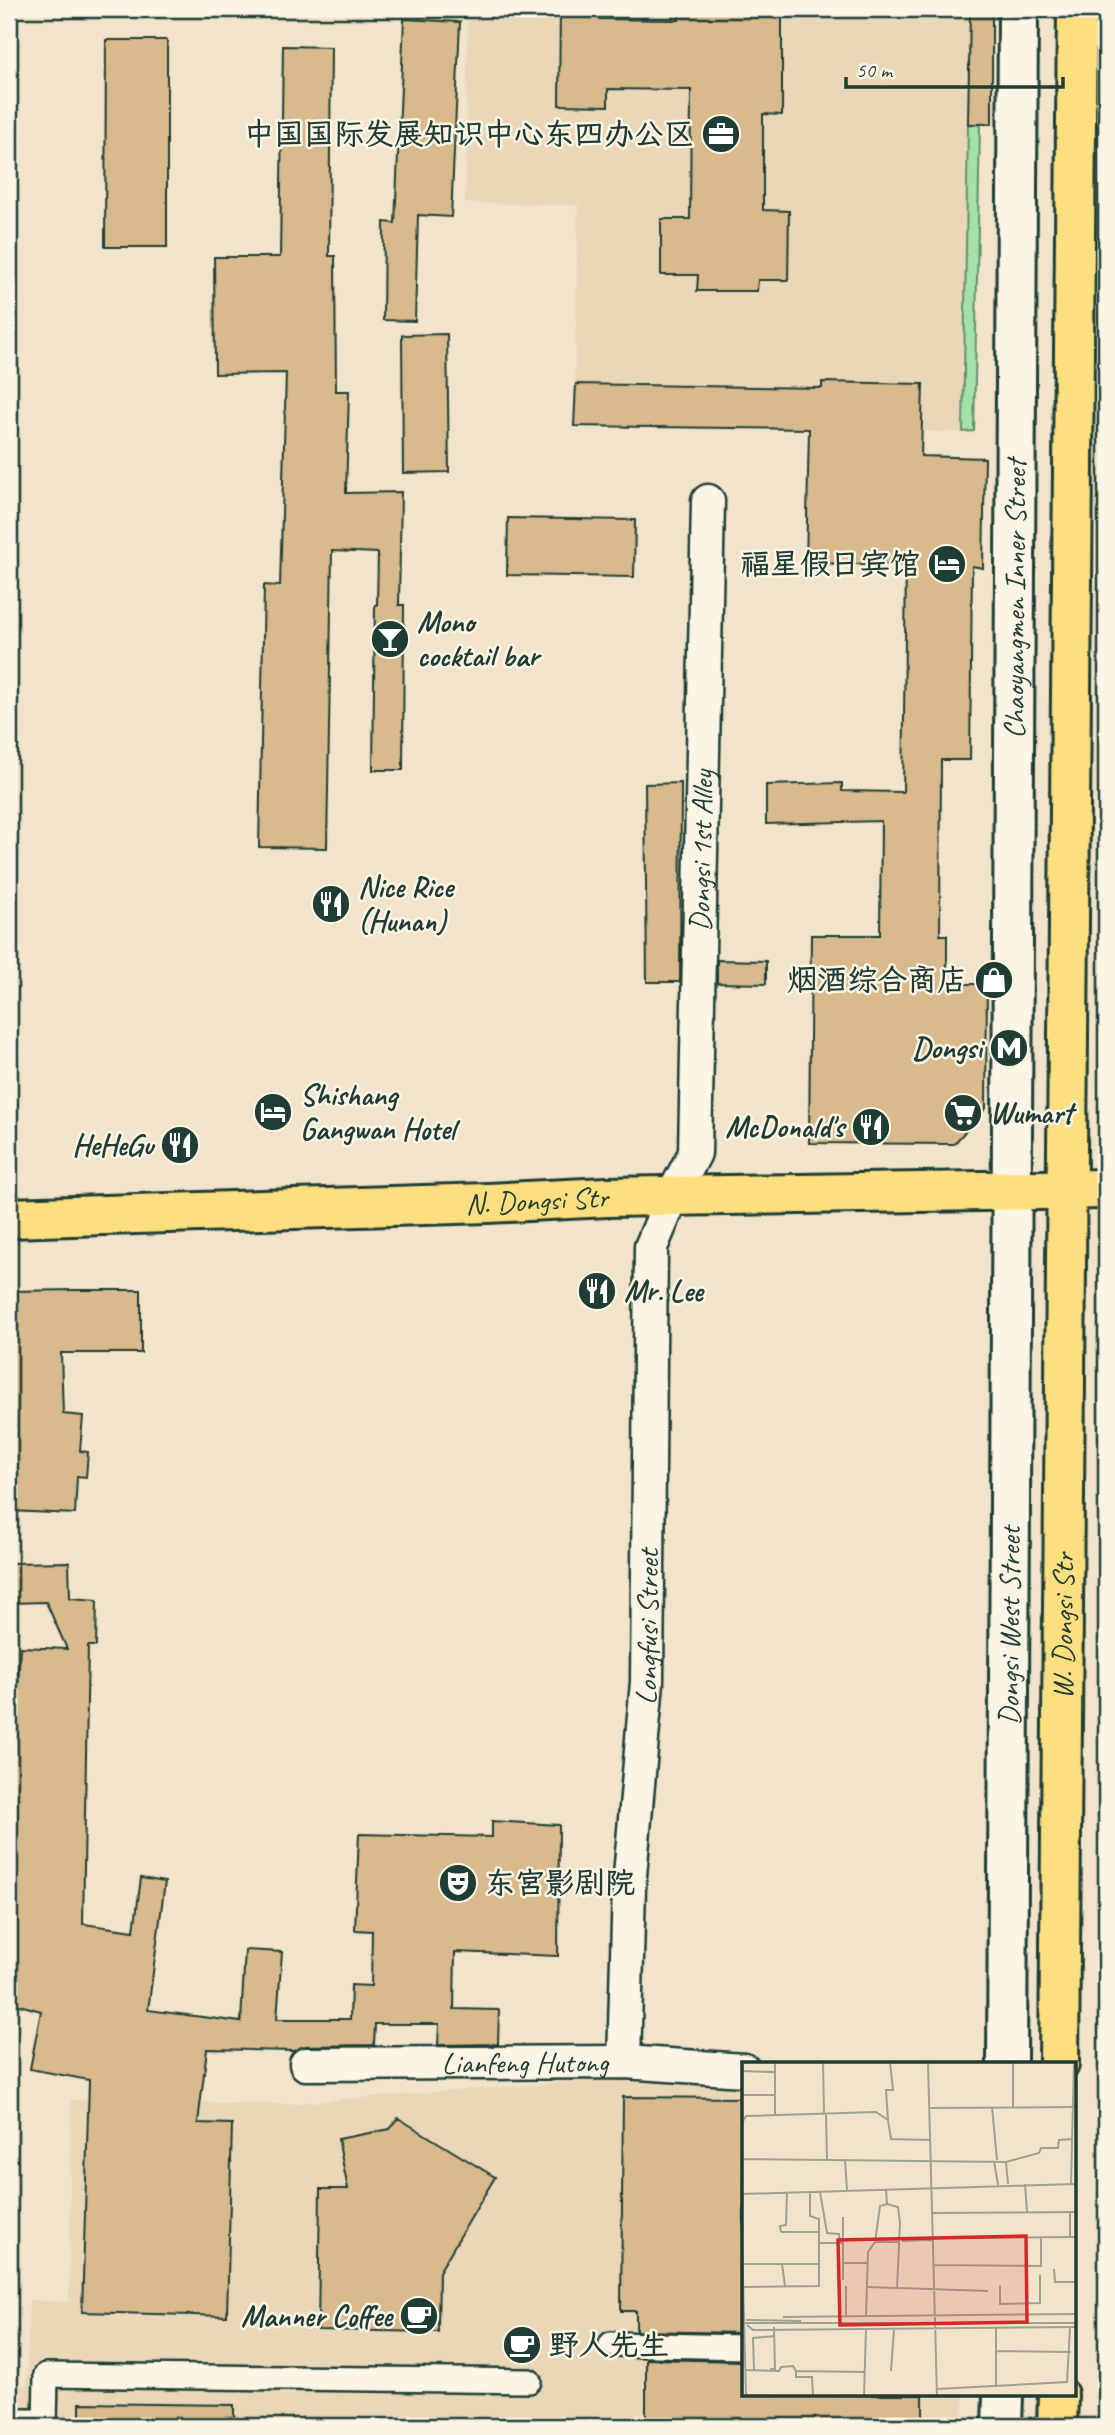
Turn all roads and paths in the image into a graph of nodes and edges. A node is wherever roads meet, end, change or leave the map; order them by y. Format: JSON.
{"nodes":[{"id":1,"x":1018,"y":9,"type":"edge"},
{"id":2,"x":1077,"y":9,"type":"edge"},
{"id":3,"x":708,"y":501,"type":"dead end"},
{"id":4,"x":1010,"y":1189,"type":"junction"},
{"id":5,"x":1066,"y":1189,"type":"junction"},
{"id":6,"x":1106,"y":1189,"type":"edge"},
{"id":7,"x":673,"y":1195,"type":"junction"},
{"id":8,"x":9,"y":1218,"type":"edge"},
{"id":9,"x":624,"y":2062,"type":"junction"},
{"id":10,"x":1007,"y":2062,"type":"edge"},
{"id":11,"x":1059,"y":2062,"type":"edge"},
{"id":12,"x":306,"y":2064,"type":"dead end"},
{"id":13,"x":742,"y":2070,"type":"edge"},
{"id":14,"x":611,"y":2344,"type":"dead end"},
{"id":15,"x":742,"y":2347,"type":"edge"},
{"id":16,"x":529,"y":2381,"type":"dead end"},
{"id":17,"x":1003,"y":2396,"type":"edge"},
{"id":18,"x":1058,"y":2396,"type":"edge"},
{"id":19,"x":9,"y":2421,"type":"edge"},
{"id":20,"x":45,"y":2424,"type":"edge"},
{"id":21,"x":1002,"y":2426,"type":"edge"},
{"id":22,"x":1058,"y":2426,"type":"edge"}],
"edges":[{"from":1,"to":4,"type":"street","name":"Chaoyangmen Inner Street"},
{"from":2,"to":5,"type":"main road","name":"W. Dongsi Str"},
{"from":3,"to":7,"type":"street","name":"Dongsi 1st Alley"},
{"from":4,"to":5,"type":"main road","name":"N. Dongsi Str"},
{"from":4,"to":7,"type":"main road","name":"N. Dongsi Str"},
{"from":4,"to":10,"type":"street","name":"Dongsi West Street"},
{"from":5,"to":6,"type":"main road","name":"N. Dongsi Str"},
{"from":5,"to":11,"type":"main road","name":"W. Dongsi Str"},
{"from":7,"to":8,"type":"main road","name":"N. Dongsi Str"},
{"from":7,"to":9,"type":"street","name":"Longfusi Street"},
{"from":9,"to":12,"type":"street","name":"Lianfeng Hutong"},
{"from":9,"to":13,"type":"street","name":"Lianfeng Hutong"},
{"from":14,"to":15,"type":"street"},
{"from":16,"to":20,"type":"street"},
{"from":17,"to":21,"type":"street"},
{"from":18,"to":22,"type":"main road"},
{"from":19,"to":20,"type":"street"}]}
